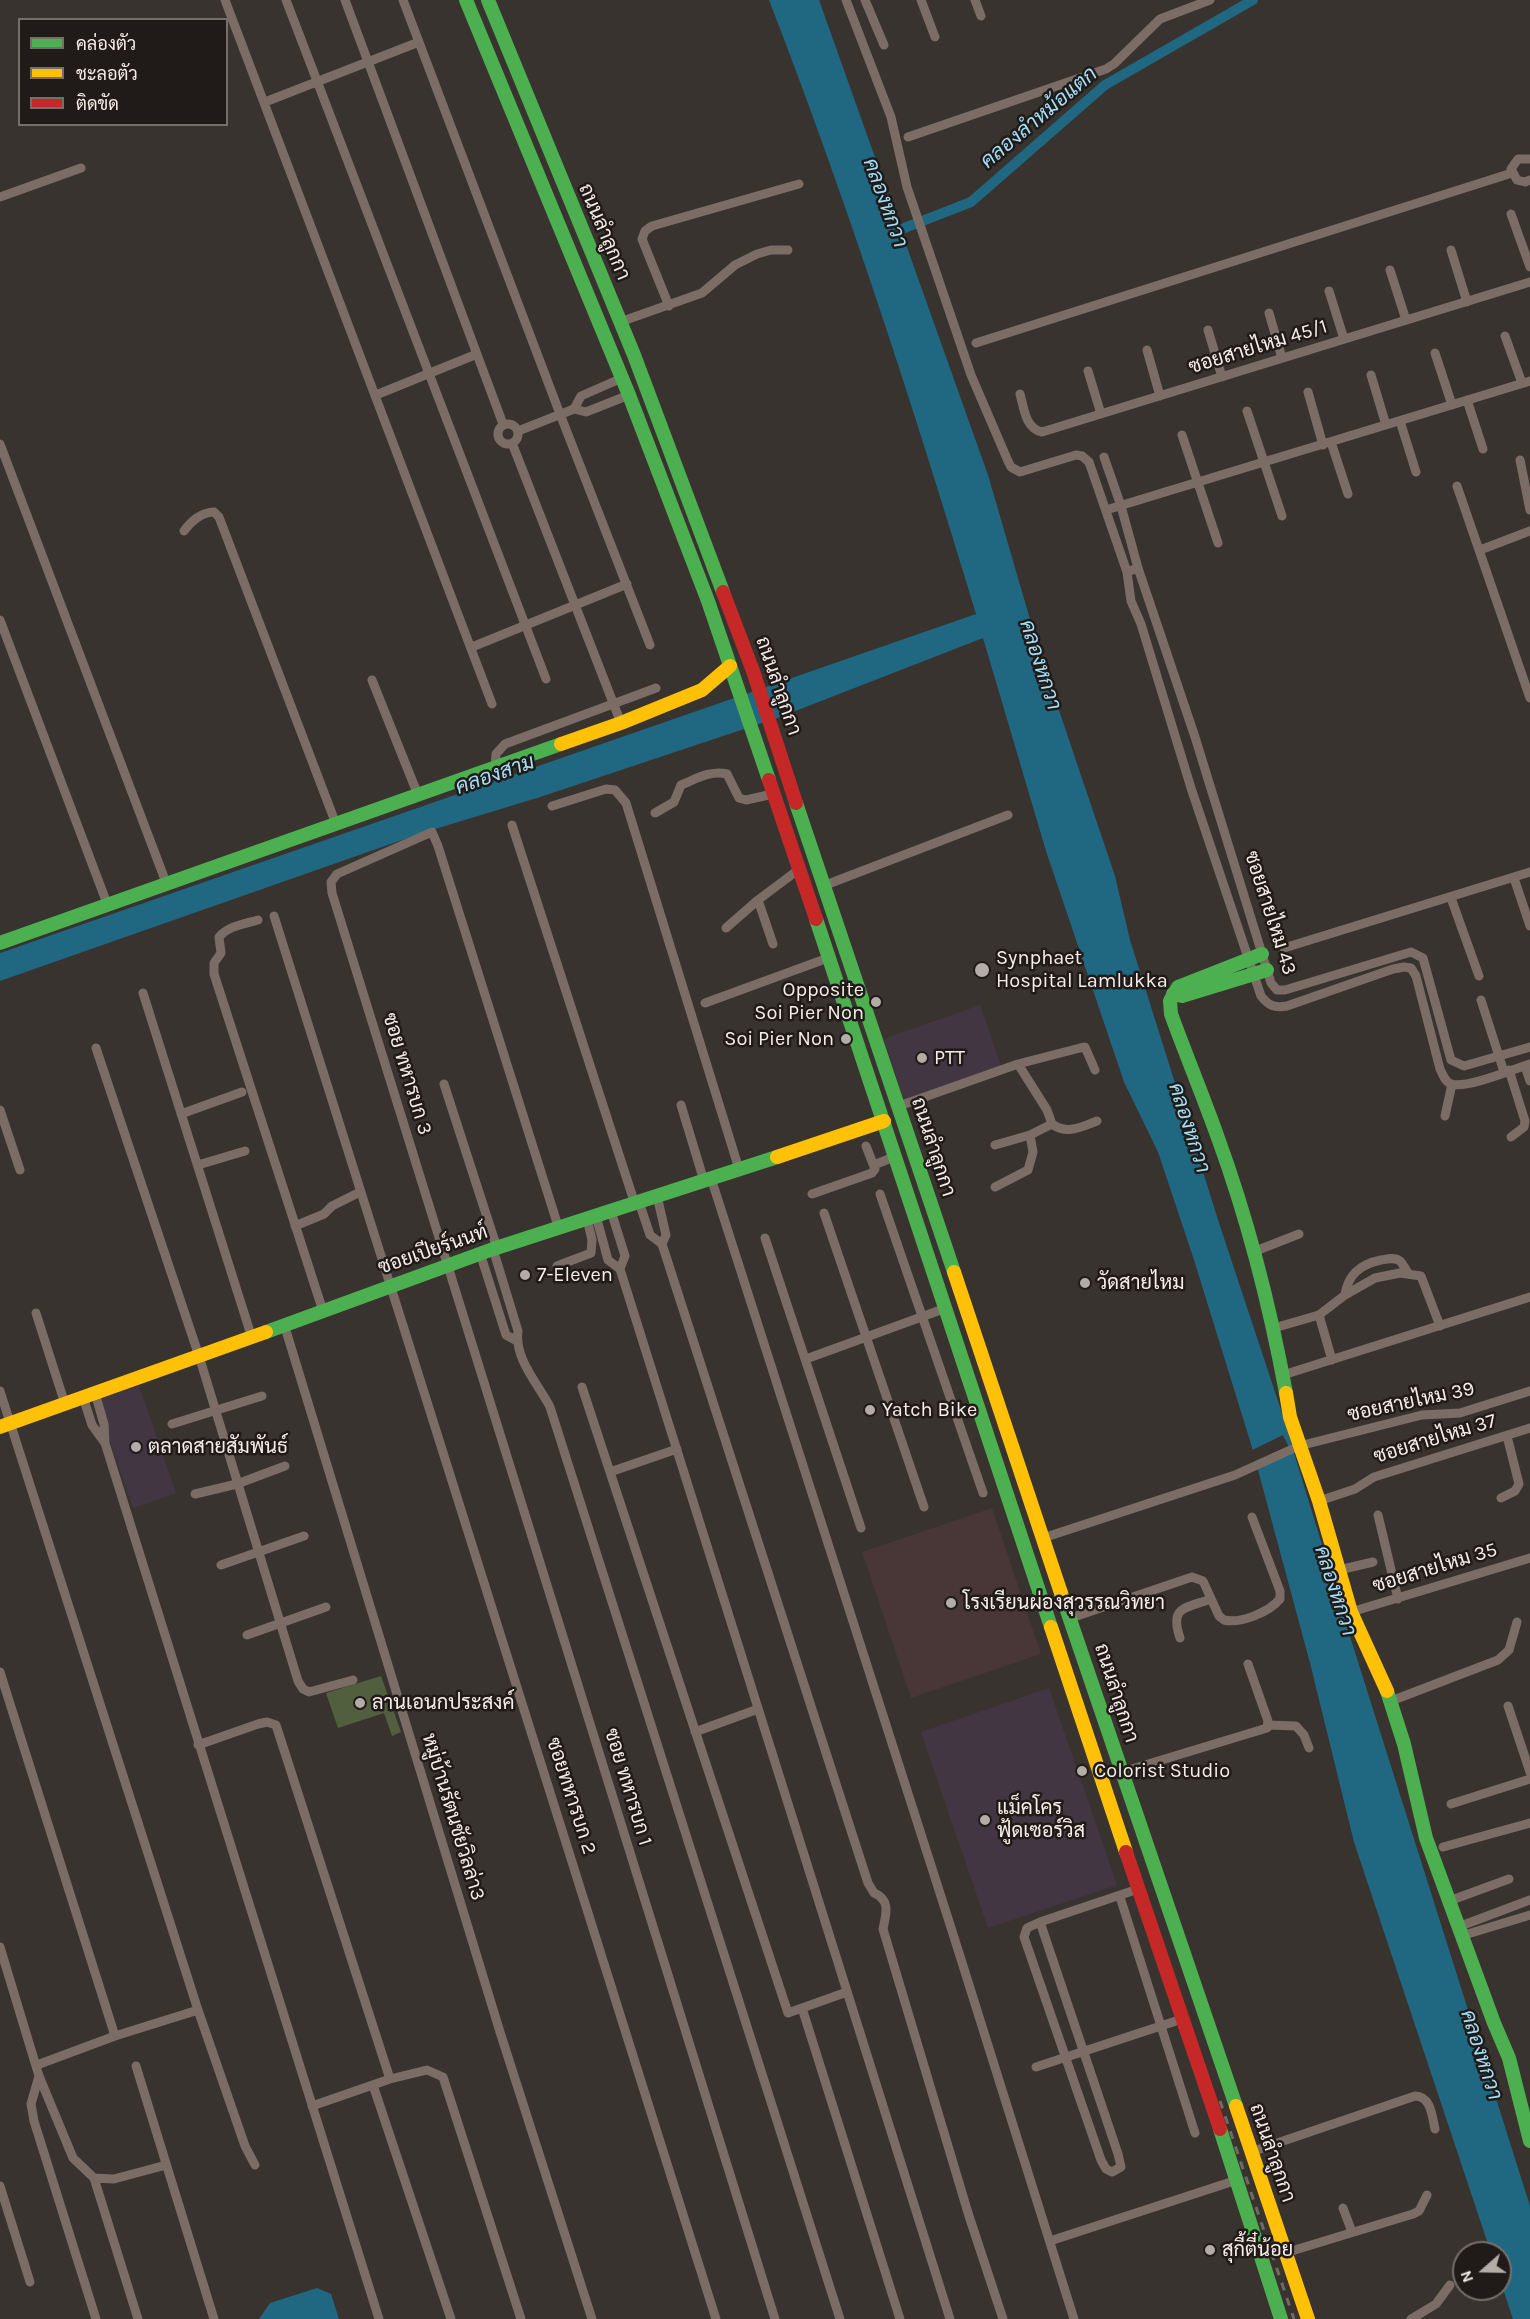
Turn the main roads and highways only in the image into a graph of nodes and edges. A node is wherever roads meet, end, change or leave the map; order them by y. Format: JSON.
{"nodes":[{"id":1,"x":466,"y":0,"type":"edge"},
{"id":2,"x":488,"y":0,"type":"edge"},
{"id":3,"x":732,"y":672,"type":"junction"},
{"id":4,"x":0,"y":943,"type":"edge"},
{"id":5,"x":1262,"y":954,"type":"road end"},
{"id":6,"x":1267,"y":970,"type":"road end"},
{"id":7,"x":1173,"y":994,"type":"junction"},
{"id":8,"x":884,"y":1121,"type":"junction"},
{"id":9,"x":983,"y":1358,"type":"junction"},
{"id":10,"x":966,"y":1366,"type":"junction"},
{"id":11,"x":5,"y":1425,"type":"edge"},
{"id":12,"x":1526,"y":2112,"type":"edge"},
{"id":13,"x":1530,"y":2141,"type":"edge"},
{"id":14,"x":1281,"y":2319,"type":"edge"},
{"id":15,"x":1308,"y":2319,"type":"edge"}],
"edges":[{"from":1,"to":3,"type":"main road","name":"ถนนลำลูกกา"},
{"from":2,"to":9,"type":"main road","name":"ถนนลำลูกกา"},
{"from":3,"to":4,"type":"main road"},
{"from":3,"to":8,"type":"main road","name":"ถนนลำลูกกา"},
{"from":5,"to":7,"type":"main road"},
{"from":6,"to":7,"type":"main road"},
{"from":7,"to":12,"type":"main road"},
{"from":8,"to":10,"type":"main road","name":"ถนนลำลูกกา"},
{"from":8,"to":11,"type":"main road","name":"ซอยเปียร์นนท์"},
{"from":9,"to":10,"type":"main road"},
{"from":9,"to":15,"type":"main road","name":"ถนนลำลูกกา"},
{"from":10,"to":14,"type":"main road","name":"ถนนลำลูกกา"},
{"from":12,"to":13,"type":"main road"}]}
